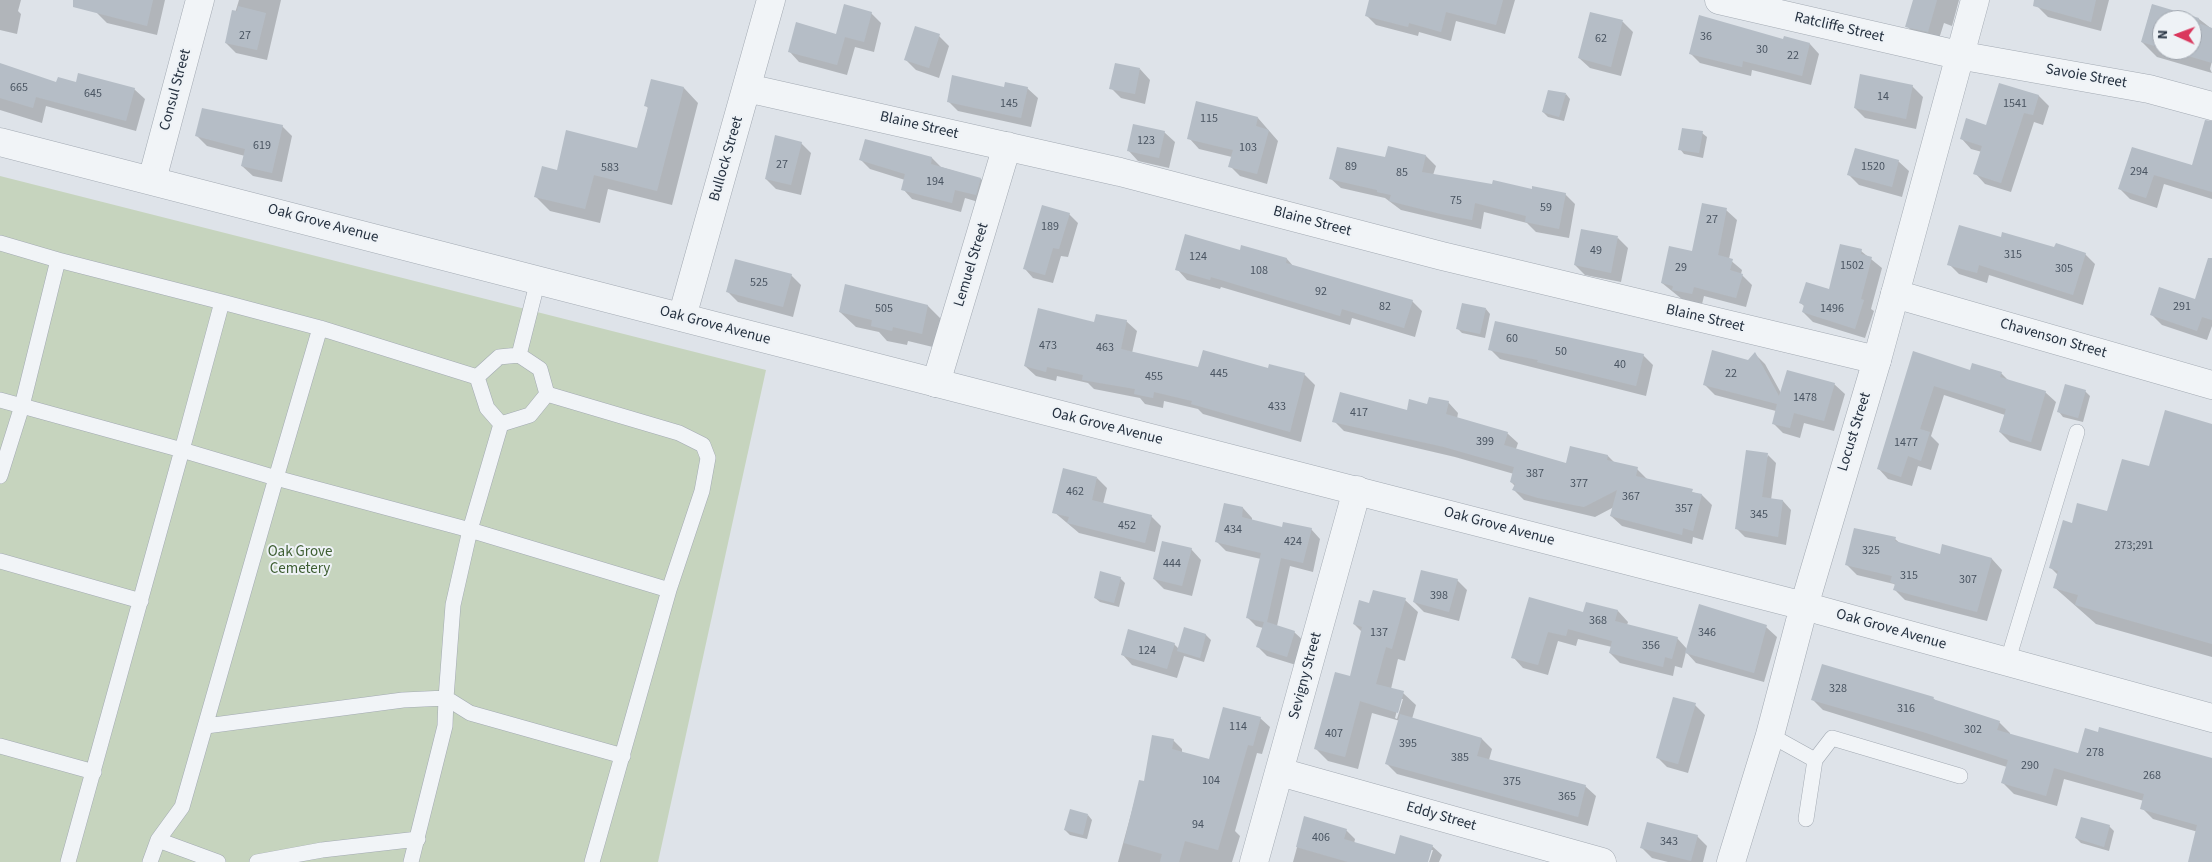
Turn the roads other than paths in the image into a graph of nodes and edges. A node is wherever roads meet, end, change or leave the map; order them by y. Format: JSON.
{"nodes":[{"id":1,"x":200,"y":0,"type":"edge"},
{"id":2,"x":771,"y":0,"type":"edge"},
{"id":3,"x":1719,"y":0,"type":"edge"},
{"id":4,"x":1974,"y":0,"type":"edge"},
{"id":5,"x":1958,"y":55,"type":"junction"},
{"id":6,"x":747,"y":88,"type":"junction"},
{"id":7,"x":2212,"y":106,"type":"edge"},
{"id":8,"x":0,"y":142,"type":"edge"},
{"id":9,"x":1007,"y":146,"type":"junction"},
{"id":10,"x":152,"y":180,"type":"junction"},
{"id":11,"x":0,"y":242,"type":"edge"},
{"id":12,"x":58,"y":260,"type":"junction"},
{"id":13,"x":538,"y":280,"type":"junction"},
{"id":14,"x":1895,"y":294,"type":"junction"},
{"id":15,"x":222,"y":302,"type":"junction"},
{"id":16,"x":682,"y":318,"type":"junction"},
{"id":17,"x":320,"y":328,"type":"junction"},
{"id":18,"x":519,"y":355,"type":"junction"},
{"id":19,"x":1876,"y":360,"type":"junction"},
{"id":20,"x":477,"y":377,"type":"junction"},
{"id":21,"x":936,"y":383,"type":"junction"},
{"id":22,"x":2212,"y":385,"type":"edge"},
{"id":23,"x":547,"y":394,"type":"junction"},
{"id":24,"x":0,"y":400,"type":"edge"},
{"id":25,"x":22,"y":406,"type":"junction"},
{"id":26,"x":501,"y":424,"type":"junction"},
{"id":27,"x":2077,"y":432,"type":"dead end"},
{"id":28,"x":182,"y":450,"type":"junction"},
{"id":29,"x":0,"y":476,"type":"edge"},
{"id":30,"x":276,"y":478,"type":"junction"},
{"id":31,"x":1357,"y":490,"type":"junction"},
{"id":32,"x":470,"y":530,"type":"junction"},
{"id":33,"x":0,"y":561,"type":"edge"},
{"id":34,"x":669,"y":590,"type":"junction"},
{"id":35,"x":141,"y":601,"type":"junction"},
{"id":36,"x":1804,"y":606,"type":"junction"},
{"id":37,"x":2007,"y":663,"type":"junction"},
{"id":38,"x":446,"y":698,"type":"junction"},
{"id":39,"x":2212,"y":718,"type":"edge"},
{"id":40,"x":206,"y":726,"type":"junction"},
{"id":41,"x":1770,"y":735,"type":"junction"},
{"id":42,"x":0,"y":746,"type":"edge"},
{"id":43,"x":623,"y":756,"type":"junction"},
{"id":44,"x":1815,"y":760,"type":"junction"},
{"id":45,"x":94,"y":772,"type":"junction"},
{"id":46,"x":1280,"y":772,"type":"junction"},
{"id":47,"x":1960,"y":776,"type":"dead end"},
{"id":48,"x":1806,"y":819,"type":"dead end"},
{"id":49,"x":418,"y":839,"type":"junction"},
{"id":50,"x":158,"y":840,"type":"junction"},
{"id":51,"x":68,"y":862,"type":"edge"},
{"id":52,"x":150,"y":862,"type":"edge"},
{"id":53,"x":218,"y":862,"type":"edge"},
{"id":54,"x":257,"y":862,"type":"edge"},
{"id":55,"x":412,"y":862,"type":"edge"},
{"id":56,"x":592,"y":862,"type":"edge"},
{"id":57,"x":1254,"y":862,"type":"edge"},
{"id":58,"x":1602,"y":862,"type":"edge"},
{"id":59,"x":1731,"y":862,"type":"edge"}],
"edges":[{"from":1,"to":10,"type":"street","name":"Consul Street"},
{"from":2,"to":6,"type":"street","name":"Bullock Street"},
{"from":3,"to":5,"type":"street","name":"Ratcliffe Street"},
{"from":4,"to":5,"type":"street","name":"Locust Street"},
{"from":5,"to":7,"type":"street","name":"Savoie Street"},
{"from":5,"to":14,"type":"street","name":"Locust Street"},
{"from":6,"to":9,"type":"street","name":"Blaine Street"},
{"from":6,"to":16,"type":"street","name":"Bullock Street"},
{"from":8,"to":10,"type":"street","name":"Oak Grove Avenue"},
{"from":9,"to":19,"type":"street","name":"Blaine Street"},
{"from":9,"to":21,"type":"street","name":"Lemuel Street"},
{"from":10,"to":13,"type":"street","name":"Oak Grove Avenue"},
{"from":11,"to":12,"type":"lane"},
{"from":12,"to":15,"type":"lane"},
{"from":12,"to":25,"type":"lane"},
{"from":13,"to":16,"type":"street","name":"Oak Grove Avenue"},
{"from":13,"to":18,"type":"lane"},
{"from":14,"to":19,"type":"street","name":"Locust Street"},
{"from":14,"to":22,"type":"street","name":"Chavenson Street"},
{"from":15,"to":17,"type":"lane"},
{"from":15,"to":28,"type":"lane"},
{"from":16,"to":21,"type":"street","name":"Oak Grove Avenue"},
{"from":17,"to":20,"type":"lane"},
{"from":17,"to":30,"type":"lane"},
{"from":18,"to":20,"type":"lane"},
{"from":18,"to":23,"type":"lane"},
{"from":19,"to":36,"type":"street","name":"Locust Street"},
{"from":20,"to":26,"type":"lane"},
{"from":21,"to":31,"type":"street","name":"Oak Grove Avenue"},
{"from":23,"to":26,"type":"lane"},
{"from":23,"to":34,"type":"lane"},
{"from":24,"to":25,"type":"lane"},
{"from":25,"to":28,"type":"lane"},
{"from":25,"to":29,"type":"lane"},
{"from":26,"to":32,"type":"lane"},
{"from":27,"to":37,"type":"lane"},
{"from":28,"to":30,"type":"lane"},
{"from":28,"to":35,"type":"lane"},
{"from":30,"to":32,"type":"lane"},
{"from":30,"to":40,"type":"lane"},
{"from":31,"to":36,"type":"street","name":"Oak Grove Avenue"},
{"from":31,"to":46,"type":"street","name":"Sevigny Street"},
{"from":32,"to":34,"type":"lane"},
{"from":32,"to":38,"type":"lane"},
{"from":33,"to":35,"type":"lane"},
{"from":34,"to":43,"type":"lane"},
{"from":35,"to":45,"type":"lane"},
{"from":36,"to":37,"type":"street","name":"Oak Grove Avenue"},
{"from":36,"to":41,"type":"street","name":"Locust Street"},
{"from":37,"to":39,"type":"street","name":"Oak Grove Avenue"},
{"from":38,"to":40,"type":"lane"},
{"from":38,"to":43,"type":"lane"},
{"from":38,"to":49,"type":"lane"},
{"from":40,"to":50,"type":"lane"},
{"from":41,"to":44,"type":"lane"},
{"from":41,"to":59,"type":"street","name":"Locust Street"},
{"from":42,"to":45,"type":"lane"},
{"from":43,"to":56,"type":"lane"},
{"from":44,"to":47,"type":"lane"},
{"from":44,"to":48,"type":"lane"},
{"from":45,"to":51,"type":"lane"},
{"from":46,"to":57,"type":"street","name":"Sevigny Street"},
{"from":46,"to":58,"type":"street","name":"Eddy Street"},
{"from":49,"to":54,"type":"lane"},
{"from":49,"to":55,"type":"lane"},
{"from":50,"to":52,"type":"lane"},
{"from":50,"to":53,"type":"lane"}]}
